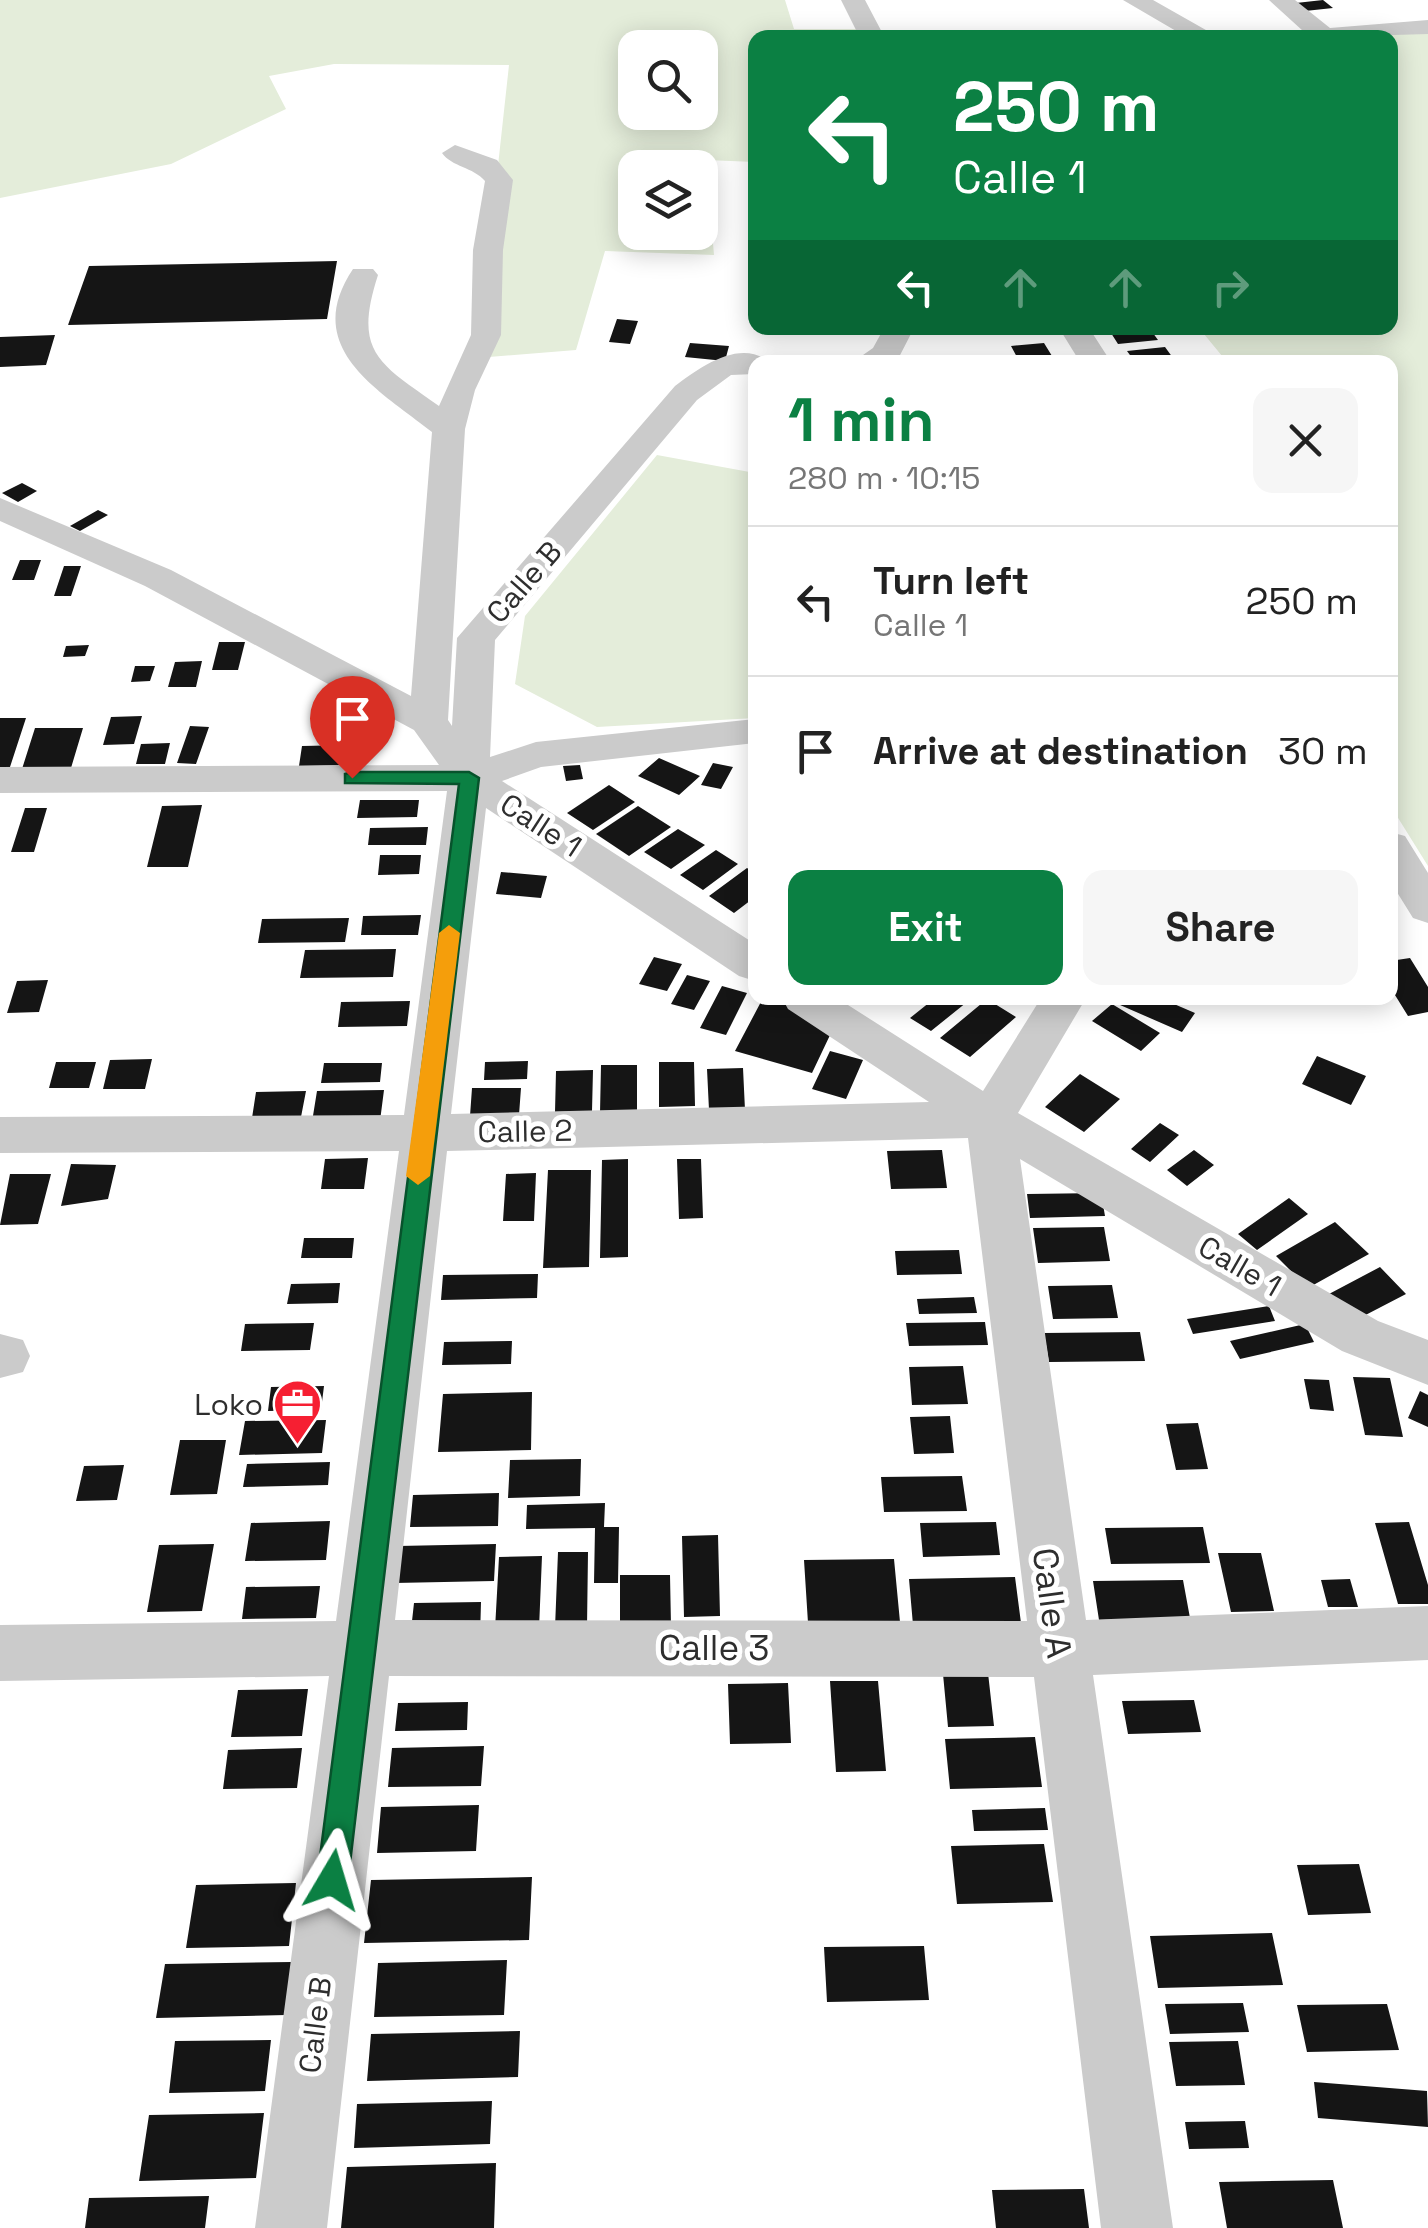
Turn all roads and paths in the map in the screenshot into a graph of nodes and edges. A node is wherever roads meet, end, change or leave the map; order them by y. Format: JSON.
{"nodes":[{"id":1,"x":853,"y":0,"type":"edge"},
{"id":2,"x":1135,"y":0,"type":"edge"},
{"id":3,"x":1281,"y":0,"type":"edge"},
{"id":4,"x":1428,"y":26,"type":"edge"},
{"id":5,"x":869,"y":30,"type":"edge"},
{"id":6,"x":1193,"y":30,"type":"edge"},
{"id":7,"x":1307,"y":30,"type":"edge"},
{"id":8,"x":1386,"y":30,"type":"edge"},
{"id":9,"x":455,"y":153,"type":"dead end"},
{"id":10,"x":363,"y":275,"type":"dead end"},
{"id":11,"x":739,"y":366,"type":"edge"},
{"id":12,"x":449,"y":428,"type":"junction"},
{"id":13,"x":0,"y":508,"type":"edge"},
{"id":14,"x":428,"y":722,"type":"junction"},
{"id":15,"x":748,"y":732,"type":"edge"},
{"id":16,"x":469,"y":778,"type":"junction"},
{"id":17,"x":0,"y":780,"type":"edge"},
{"id":18,"x":1398,"y":859,"type":"edge"},
{"id":19,"x":1428,"y":908,"type":"edge"},
{"id":20,"x":748,"y":961,"type":"edge"},
{"id":21,"x":815,"y":1005,"type":"edge"},
{"id":22,"x":1060,"y":1005,"type":"edge"},
{"id":23,"x":990,"y":1120,"type":"junction"},
{"id":24,"x":423,"y":1133,"type":"junction"},
{"id":25,"x":0,"y":1135,"type":"edge"},
{"id":26,"x":1428,"y":1364,"type":"edge"},
{"id":27,"x":1428,"y":1633,"type":"edge"},
{"id":28,"x":360,"y":1648,"type":"junction"},
{"id":29,"x":1058,"y":1649,"type":"junction"},
{"id":30,"x":0,"y":1653,"type":"edge"},
{"id":31,"x":290,"y":2228,"type":"edge"},
{"id":32,"x":1137,"y":2228,"type":"edge"}],
"edges":[{"from":1,"to":5,"type":"street"},
{"from":2,"to":6,"type":"street"},
{"from":3,"to":7,"type":"street"},
{"from":4,"to":8,"type":"street"},
{"from":9,"to":12,"type":"street"},
{"from":10,"to":12,"type":"street"},
{"from":11,"to":16,"type":"street","name":"Calle B"},
{"from":12,"to":14,"type":"street"},
{"from":13,"to":14,"type":"street"},
{"from":14,"to":16,"type":"street"},
{"from":15,"to":16,"type":"street"},
{"from":16,"to":17,"type":"street","name":"Calle 1"},
{"from":16,"to":20,"type":"street","name":"Calle 1"},
{"from":16,"to":24,"type":"street","name":"Calle B"},
{"from":18,"to":19,"type":"street"},
{"from":21,"to":23,"type":"street","name":"Calle 1"},
{"from":22,"to":23,"type":"street"},
{"from":23,"to":24,"type":"street","name":"Calle 2"},
{"from":23,"to":26,"type":"street","name":"Calle 1"},
{"from":23,"to":29,"type":"street","name":"Calle A"},
{"from":24,"to":25,"type":"street","name":"Calle 2"},
{"from":24,"to":28,"type":"street","name":"Calle B"},
{"from":27,"to":29,"type":"street","name":"Calle 3"},
{"from":28,"to":29,"type":"street","name":"Calle 3"},
{"from":28,"to":30,"type":"street","name":"Calle 3"},
{"from":28,"to":31,"type":"street","name":"Calle B"},
{"from":29,"to":32,"type":"street","name":"Calle A"}]}
